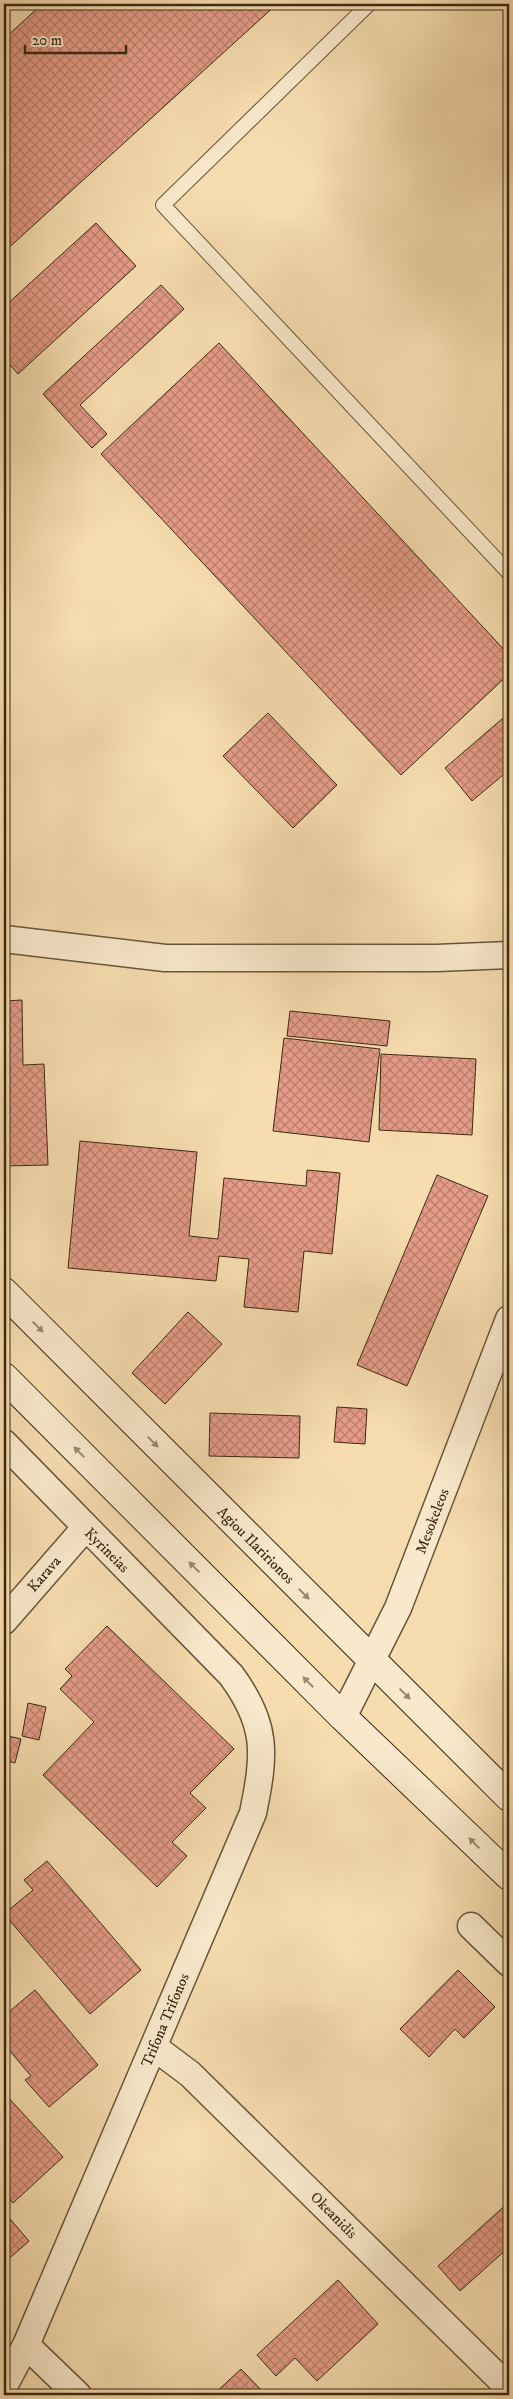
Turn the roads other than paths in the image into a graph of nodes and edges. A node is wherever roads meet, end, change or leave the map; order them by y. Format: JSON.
{"nodes":[{"id":1,"x":369,"y":4,"type":"edge"},
{"id":2,"x":509,"y":573,"type":"edge"},
{"id":3,"x":4,"y":939,"type":"edge"},
{"id":4,"x":509,"y":955,"type":"edge"},
{"id":5,"x":4,"y":1292,"type":"edge"},
{"id":6,"x":509,"y":1319,"type":"edge"},
{"id":7,"x":4,"y":1377,"type":"edge"},
{"id":8,"x":4,"y":1443,"type":"edge"},
{"id":9,"x":85,"y":1528,"type":"junction"},
{"id":10,"x":4,"y":1621,"type":"edge"},
{"id":11,"x":211,"y":1655,"type":"joint"},
{"id":12,"x":370,"y":1660,"type":"junction"},
{"id":13,"x":343,"y":1717,"type":"junction"},
{"id":14,"x":509,"y":1797,"type":"edge"},
{"id":15,"x":509,"y":1876,"type":"edge"},
{"id":16,"x":470,"y":1926,"type":"dead end"},
{"id":17,"x":509,"y":1963,"type":"edge"},
{"id":18,"x":154,"y":2047,"type":"junction"},
{"id":19,"x":26,"y":2344,"type":"junction"},
{"id":20,"x":4,"y":2386,"type":"edge"},
{"id":21,"x":509,"y":2388,"type":"edge"},
{"id":22,"x":78,"y":2395,"type":"edge"}],
"edges":[{"from":1,"to":2,"type":"lane"},
{"from":3,"to":4,"type":"street"},
{"from":5,"to":12,"type":"main road","name":"Agiou Ilaririonos","one_way":true},
{"from":6,"to":12,"type":"street","name":"Mesokeleos"},
{"from":13,"to":7,"type":"main road","one_way":true},
{"from":8,"to":9,"type":"street","name":"Kyrineias"},
{"from":9,"to":10,"type":"street","name":"Karava"},
{"from":9,"to":11,"type":"street","name":"Kyrineias"},
{"from":11,"to":18,"type":"street","name":"Trifona Trifonos"},
{"from":12,"to":13,"type":"street","name":"Mesokeleos"},
{"from":12,"to":14,"type":"main road","name":"Agiou Ilaririonos","one_way":true},
{"from":15,"to":13,"type":"main road","one_way":true},
{"from":16,"to":17,"type":"street"},
{"from":18,"to":19,"type":"street","name":"Trifona Trifonos"},
{"from":18,"to":21,"type":"street","name":"Okeanidis"},
{"from":19,"to":20,"type":"street","name":"Trifona Trifonos"},
{"from":19,"to":22,"type":"street"}]}
